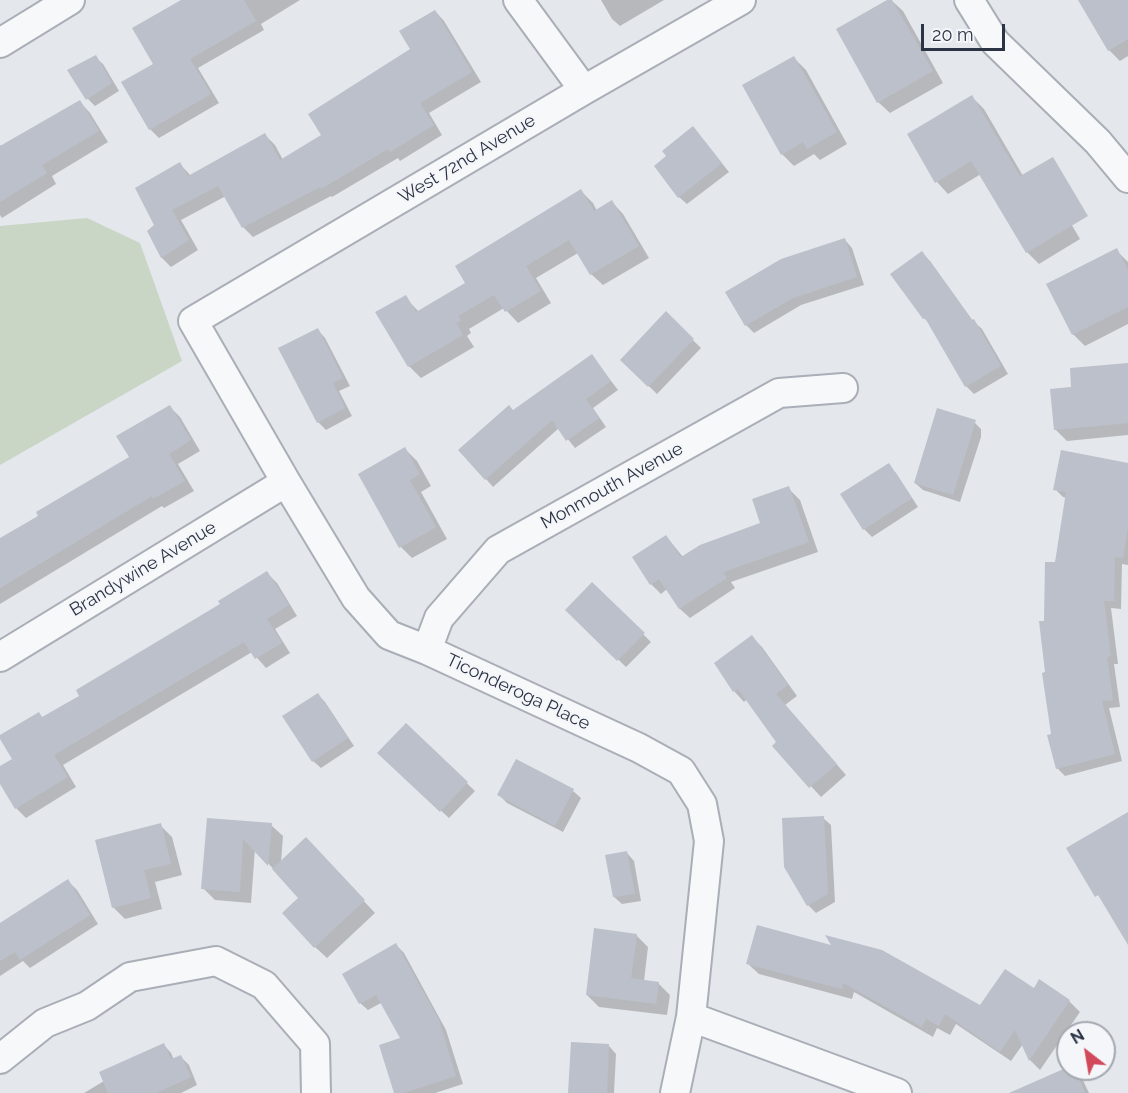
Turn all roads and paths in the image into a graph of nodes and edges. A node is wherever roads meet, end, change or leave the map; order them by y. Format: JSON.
{"nodes":[{"id":1,"x":70,"y":0,"type":"edge"},
{"id":2,"x":518,"y":0,"type":"edge"},
{"id":3,"x":741,"y":0,"type":"edge"},
{"id":4,"x":969,"y":0,"type":"edge"},
{"id":5,"x":0,"y":43,"type":"edge"},
{"id":6,"x":584,"y":90,"type":"junction"},
{"id":7,"x":1128,"y":178,"type":"edge"},
{"id":8,"x":193,"y":321,"type":"joint"},
{"id":9,"x":843,"y":388,"type":"dead end"},
{"id":10,"x":286,"y":482,"type":"junction"},
{"id":11,"x":427,"y":650,"type":"junction"},
{"id":12,"x":0,"y":657,"type":"edge"},
{"id":13,"x":691,"y":1017,"type":"junction"},
{"id":14,"x":0,"y":1059,"type":"edge"},
{"id":15,"x":316,"y":1093,"type":"edge"},
{"id":16,"x":675,"y":1093,"type":"edge"},
{"id":17,"x":897,"y":1093,"type":"edge"}],
"edges":[{"from":1,"to":5,"type":"street"},
{"from":2,"to":6,"type":"street"},
{"from":3,"to":6,"type":"street","name":"West 72nd Avenue"},
{"from":4,"to":7,"type":"street"},
{"from":6,"to":8,"type":"street","name":"West 72nd Avenue"},
{"from":8,"to":10,"type":"street","name":"Ticonderoga Place"},
{"from":9,"to":11,"type":"street","name":"Monmouth Avenue"},
{"from":10,"to":11,"type":"street","name":"Ticonderoga Place"},
{"from":10,"to":12,"type":"street","name":"Brandywine Avenue"},
{"from":11,"to":13,"type":"street","name":"Ticonderoga Place"},
{"from":13,"to":16,"type":"street","name":"Ticonderoga Place"},
{"from":13,"to":17,"type":"street"},
{"from":14,"to":15,"type":"street"}]}
